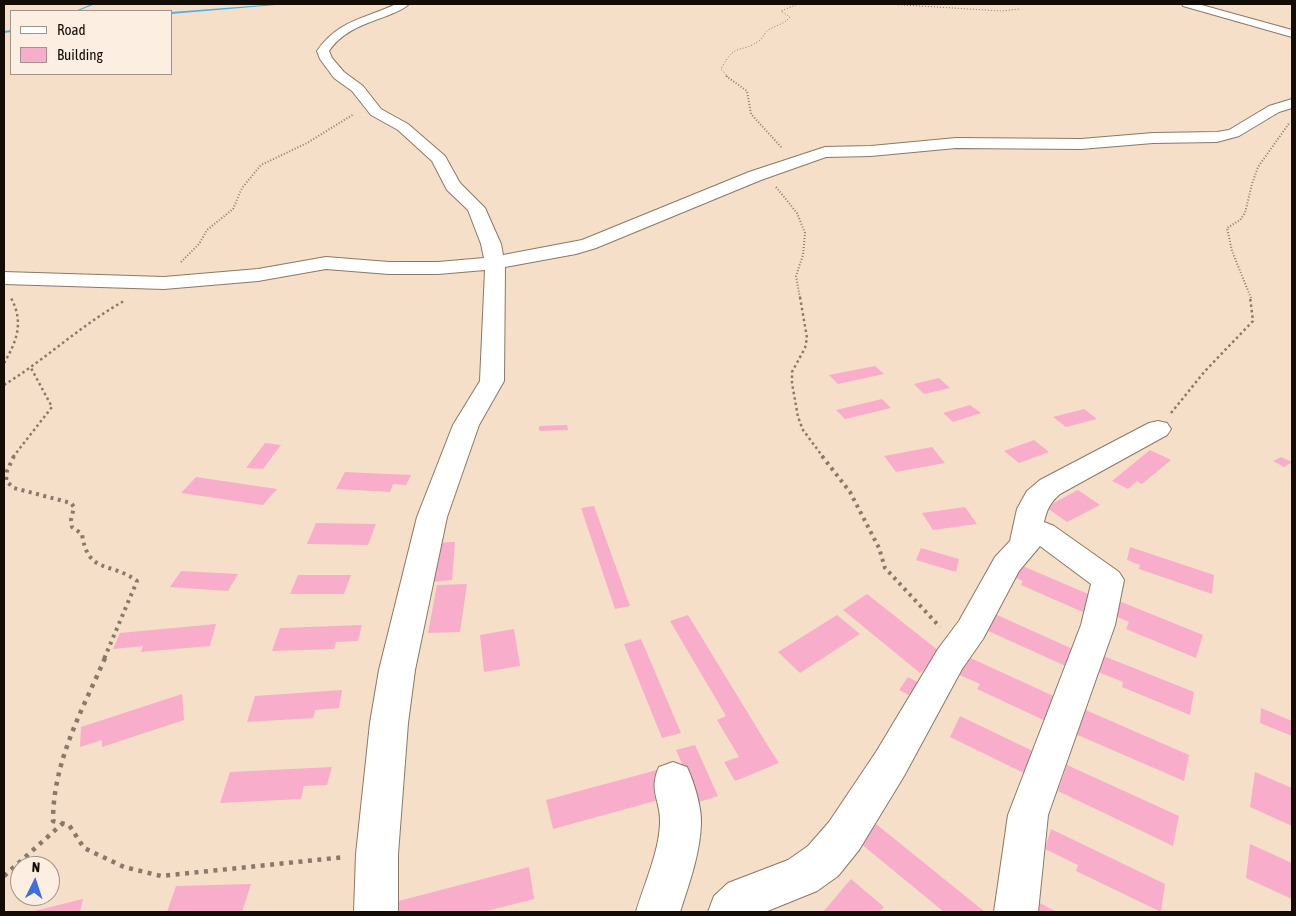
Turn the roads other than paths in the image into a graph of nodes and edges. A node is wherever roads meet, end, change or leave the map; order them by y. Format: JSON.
{"nodes":[{"id":1,"x":404,"y":4,"type":"edge"},
{"id":2,"x":1187,"y":4,"type":"edge"},
{"id":3,"x":1292,"y":34,"type":"edge"},
{"id":4,"x":1292,"y":103,"type":"edge"},
{"id":5,"x":495,"y":264,"type":"junction"},
{"id":6,"x":6,"y":286,"type":"edge"},
{"id":7,"x":1158,"y":429,"type":"road end"},
{"id":8,"x":1029,"y":528,"type":"junction"},
{"id":9,"x":673,"y":780,"type":"dead end"},
{"id":10,"x":376,"y":912,"type":"edge"},
{"id":11,"x":658,"y":912,"type":"edge"},
{"id":12,"x":730,"y":912,"type":"edge"},
{"id":13,"x":1016,"y":912,"type":"edge"}],
"edges":[{"from":1,"to":5,"type":"street"},
{"from":2,"to":3,"type":"street"},
{"from":4,"to":5,"type":"street"},
{"from":5,"to":6,"type":"street"},
{"from":5,"to":10,"type":"street"},
{"from":7,"to":8,"type":"street"},
{"from":8,"to":12,"type":"street"},
{"from":8,"to":13,"type":"street"},
{"from":9,"to":11,"type":"street"}]}
